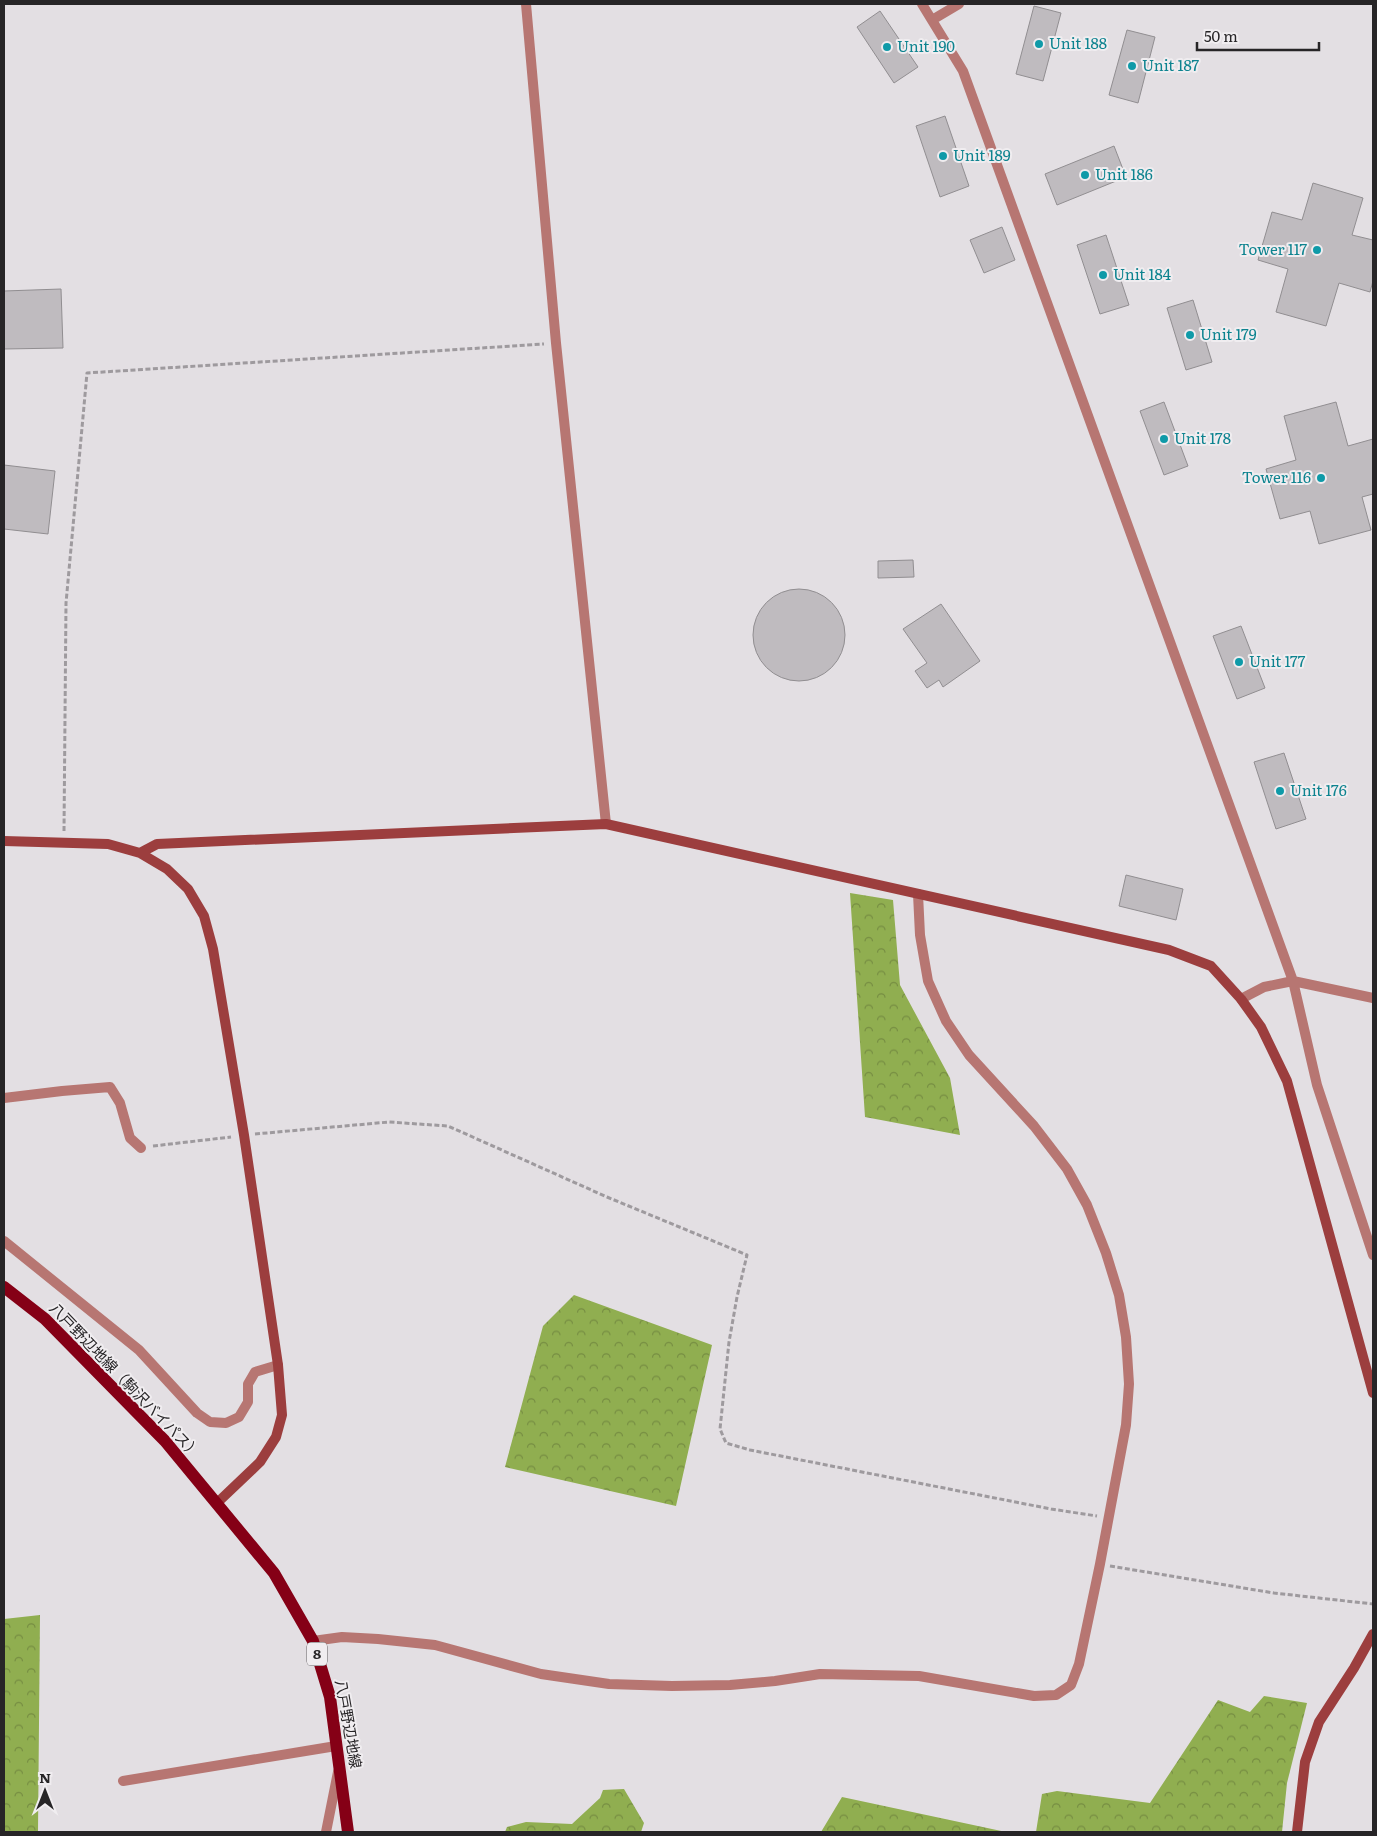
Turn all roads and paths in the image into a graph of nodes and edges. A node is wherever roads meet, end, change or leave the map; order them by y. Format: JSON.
{"nodes":[{"id":1,"x":526,"y":4,"type":"edge"},
{"id":2,"x":922,"y":4,"type":"edge"},
{"id":3,"x":959,"y":4,"type":"edge"},
{"id":4,"x":932,"y":20,"type":"junction"},
{"id":5,"x":556,"y":343,"type":"junction"},
{"id":6,"x":606,"y":824,"type":"junction"},
{"id":7,"x":4,"y":841,"type":"edge"},
{"id":8,"x":64,"y":842,"type":"junction"},
{"id":9,"x":140,"y":853,"type":"junction"},
{"id":10,"x":918,"y":894,"type":"junction"},
{"id":11,"x":1293,"y":981,"type":"junction"},
{"id":12,"x":1373,"y":998,"type":"edge"},
{"id":13,"x":1241,"y":999,"type":"junction"},
{"id":14,"x":4,"y":1098,"type":"edge"},
{"id":15,"x":244,"y":1135,"type":"junction"},
{"id":16,"x":140,"y":1148,"type":"joint"},
{"id":17,"x":4,"y":1241,"type":"edge"},
{"id":18,"x":1373,"y":1255,"type":"edge"},
{"id":19,"x":4,"y":1287,"type":"edge"},
{"id":20,"x":278,"y":1365,"type":"junction"},
{"id":21,"x":1373,"y":1393,"type":"edge"},
{"id":22,"x":217,"y":1503,"type":"junction"},
{"id":23,"x":1108,"y":1518,"type":"junction"},
{"id":24,"x":1100,"y":1564,"type":"junction"},
{"id":25,"x":1373,"y":1604,"type":"edge"},
{"id":26,"x":1373,"y":1634,"type":"edge"},
{"id":27,"x":313,"y":1641,"type":"junction"},
{"id":28,"x":336,"y":1746,"type":"junction"},
{"id":29,"x":339,"y":1766,"type":"junction"},
{"id":30,"x":123,"y":1781,"type":"dead end"},
{"id":31,"x":326,"y":1832,"type":"edge"},
{"id":32,"x":348,"y":1832,"type":"edge"},
{"id":33,"x":1297,"y":1832,"type":"edge"}],
"edges":[{"from":1,"to":5,"type":"street"},
{"from":2,"to":4,"type":"street"},
{"from":3,"to":4,"type":"street"},
{"from":4,"to":11,"type":"street"},
{"from":5,"to":6,"type":"street"},
{"from":5,"to":8,"type":"path"},
{"from":6,"to":9,"type":"street"},
{"from":6,"to":10,"type":"street"},
{"from":7,"to":8,"type":"street"},
{"from":8,"to":9,"type":"street"},
{"from":9,"to":15,"type":"street"},
{"from":10,"to":13,"type":"street"},
{"from":10,"to":23,"type":"street"},
{"from":11,"to":12,"type":"street"},
{"from":11,"to":13,"type":"street"},
{"from":11,"to":18,"type":"street"},
{"from":13,"to":21,"type":"street"},
{"from":14,"to":16,"type":"street"},
{"from":15,"to":16,"type":"path"},
{"from":15,"to":20,"type":"street"},
{"from":15,"to":23,"type":"path"},
{"from":17,"to":20,"type":"street"},
{"from":19,"to":22,"type":"main road","name":"八戸野辺地線（駒沢バイパス）","number":"8"},
{"from":20,"to":22,"type":"street"},
{"from":22,"to":27,"type":"main road","name":"八戸野辺地線","number":"8"},
{"from":23,"to":24,"type":"street"},
{"from":24,"to":25,"type":"path"},
{"from":24,"to":27,"type":"street"},
{"from":26,"to":33,"type":"street"},
{"from":27,"to":28,"type":"main road","name":"八戸野辺地線","number":"8"},
{"from":28,"to":29,"type":"main road","name":"八戸野辺地線","number":"8"},
{"from":28,"to":30,"type":"street"},
{"from":29,"to":31,"type":"street"},
{"from":29,"to":32,"type":"main road","name":"八戸野辺地線","number":"8"}]}
